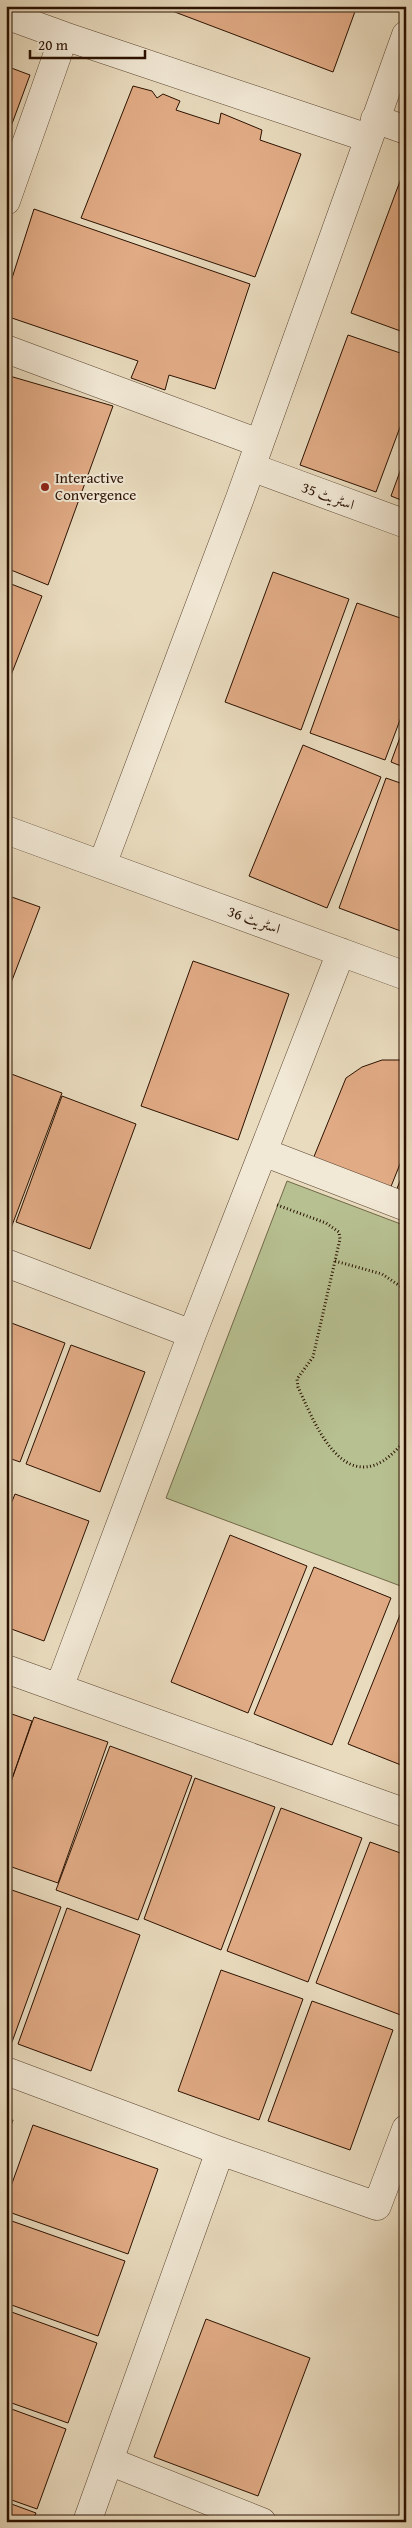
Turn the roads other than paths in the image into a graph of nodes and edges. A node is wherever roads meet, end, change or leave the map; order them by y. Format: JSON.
{"nodes":[{"id":1,"x":6,"y":14,"type":"edge"},
{"id":2,"x":406,"y":35,"type":"edge"},
{"id":3,"x":64,"y":36,"type":"junction"},
{"id":4,"x":372,"y":129,"type":"junction"},
{"id":5,"x":406,"y":130,"type":"edge"},
{"id":6,"x":6,"y":201,"type":"edge"},
{"id":7,"x":6,"y":349,"type":"edge"},
{"id":8,"x":255,"y":455,"type":"junction"},
{"id":9,"x":406,"y":524,"type":"edge"},
{"id":10,"x":6,"y":830,"type":"edge"},
{"id":11,"x":102,"y":865,"type":"junction"},
{"id":12,"x":341,"y":952,"type":"junction"},
{"id":13,"x":406,"y":976,"type":"edge"},
{"id":14,"x":263,"y":1152,"type":"junction"},
{"id":15,"x":406,"y":1207,"type":"edge"},
{"id":16,"x":6,"y":1262,"type":"edge"},
{"id":17,"x":192,"y":1334,"type":"junction"},
{"id":18,"x":6,"y":1669,"type":"edge"},
{"id":19,"x":60,"y":1688,"type":"junction"},
{"id":20,"x":406,"y":1813,"type":"edge"},
{"id":21,"x":6,"y":2071,"type":"edge"},
{"id":22,"x":406,"y":2130,"type":"edge"},
{"id":23,"x":220,"y":2151,"type":"junction"},
{"id":24,"x":109,"y":2461,"type":"junction"},
{"id":25,"x":87,"y":2522,"type":"edge"},
{"id":26,"x":262,"y":2522,"type":"edge"}],
"edges":[{"from":1,"to":3,"type":"street"},
{"from":2,"to":4,"type":"street"},
{"from":3,"to":4,"type":"street"},
{"from":3,"to":6,"type":"street"},
{"from":4,"to":5,"type":"street"},
{"from":4,"to":8,"type":"street"},
{"from":7,"to":8,"type":"street","name":"اسٹریٹ 35"},
{"from":8,"to":9,"type":"street","name":"اسٹریٹ 35"},
{"from":8,"to":11,"type":"street"},
{"from":10,"to":11,"type":"street","name":"اسٹریٹ 36"},
{"from":11,"to":12,"type":"street","name":"اسٹریٹ 36"},
{"from":12,"to":13,"type":"street","name":"اسٹریٹ 36"},
{"from":12,"to":14,"type":"street"},
{"from":14,"to":15,"type":"street"},
{"from":14,"to":17,"type":"street"},
{"from":16,"to":17,"type":"street"},
{"from":17,"to":19,"type":"street"},
{"from":18,"to":19,"type":"street"},
{"from":19,"to":20,"type":"street"},
{"from":21,"to":23,"type":"street"},
{"from":22,"to":23,"type":"street"},
{"from":23,"to":24,"type":"street"},
{"from":24,"to":25,"type":"street"},
{"from":24,"to":26,"type":"street"}]}
